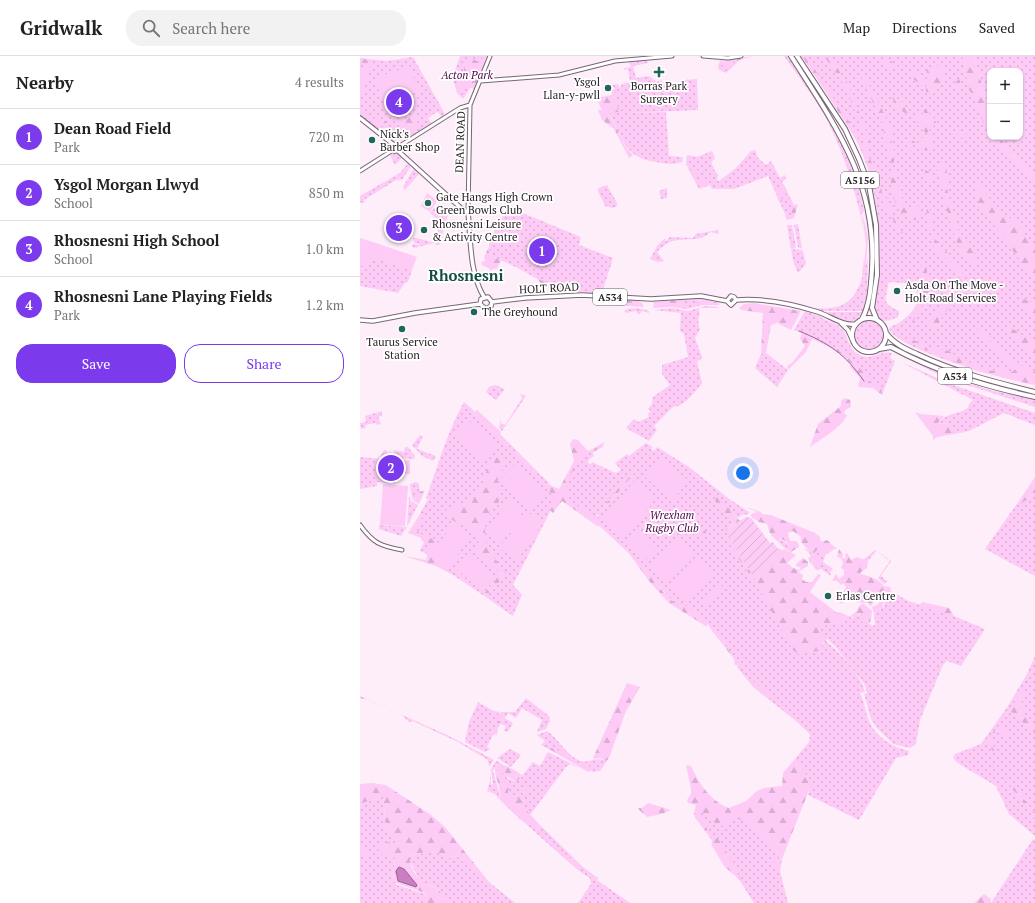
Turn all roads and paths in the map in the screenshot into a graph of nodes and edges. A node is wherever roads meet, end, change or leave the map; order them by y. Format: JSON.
{"nodes":[{"id":1,"x":490,"y":56,"type":"edge"},
{"id":2,"x":672,"y":56,"type":"edge"},
{"id":3,"x":703,"y":56,"type":"edge"},
{"id":4,"x":741,"y":56,"type":"edge"},
{"id":5,"x":791,"y":56,"type":"edge"},
{"id":6,"x":797,"y":56,"type":"edge"},
{"id":7,"x":481,"y":81,"type":"junction"},
{"id":8,"x":470,"y":105,"type":"junction"},
{"id":9,"x":360,"y":118,"type":"edge"},
{"id":10,"x":396,"y":148,"type":"junction"},
{"id":11,"x":360,"y":171,"type":"edge"},
{"id":12,"x":468,"y":212,"type":"junction"},
{"id":13,"x":484,"y":297,"type":"junction"},
{"id":14,"x":492,"y":302,"type":"junction"},
{"id":15,"x":480,"y":304,"type":"junction"},
{"id":16,"x":360,"y":320,"type":"edge"},
{"id":17,"x":837,"y":320,"type":"junction"},
{"id":18,"x":862,"y":320,"type":"junction"},
{"id":19,"x":877,"y":320,"type":"junction"},
{"id":20,"x":856,"y":324,"type":"junction"},
{"id":21,"x":886,"y":334,"type":"junction"},
{"id":22,"x":852,"y":339,"type":"junction"},
{"id":23,"x":879,"y":349,"type":"junction"},
{"id":24,"x":1035,"y":392,"type":"edge"},
{"id":25,"x":1035,"y":397,"type":"edge"},
{"id":26,"x":360,"y":525,"type":"edge"},
{"id":27,"x":402,"y":550,"type":"dead end"}],
"edges":[{"from":1,"to":7,"type":"street"},
{"from":2,"to":7,"type":"street"},
{"from":3,"to":4,"type":"street"},
{"from":5,"to":18,"type":"highway","number":"A5156"},
{"from":6,"to":19,"type":"highway","number":"A5156"},
{"from":7,"to":8,"type":"street"},
{"from":8,"to":10,"type":"street"},
{"from":8,"to":12,"type":"street","name":"DEAN ROAD"},
{"from":9,"to":10,"type":"main road"},
{"from":10,"to":11,"type":"street"},
{"from":10,"to":12,"type":"main road"},
{"from":12,"to":13,"type":"main road","name":"DEAN ROAD"},
{"from":13,"to":14,"type":"main road"},
{"from":13,"to":15,"type":"main road"},
{"from":14,"to":15,"type":"main road"},
{"from":14,"to":17,"type":"main road","name":"HOLT ROAD","number":"A534"},
{"from":15,"to":16,"type":"main road"},
{"from":17,"to":20,"type":"main road"},
{"from":17,"to":22,"type":"main road"},
{"from":18,"to":19,"type":"highway"},
{"from":18,"to":20,"type":"highway"},
{"from":19,"to":21,"type":"highway"},
{"from":20,"to":22,"type":"highway"},
{"from":21,"to":23,"type":"highway"},
{"from":21,"to":24,"type":"highway","number":"A534"},
{"from":22,"to":23,"type":"highway"},
{"from":23,"to":25,"type":"highway","number":"A534"},
{"from":26,"to":27,"type":"street"}]}
